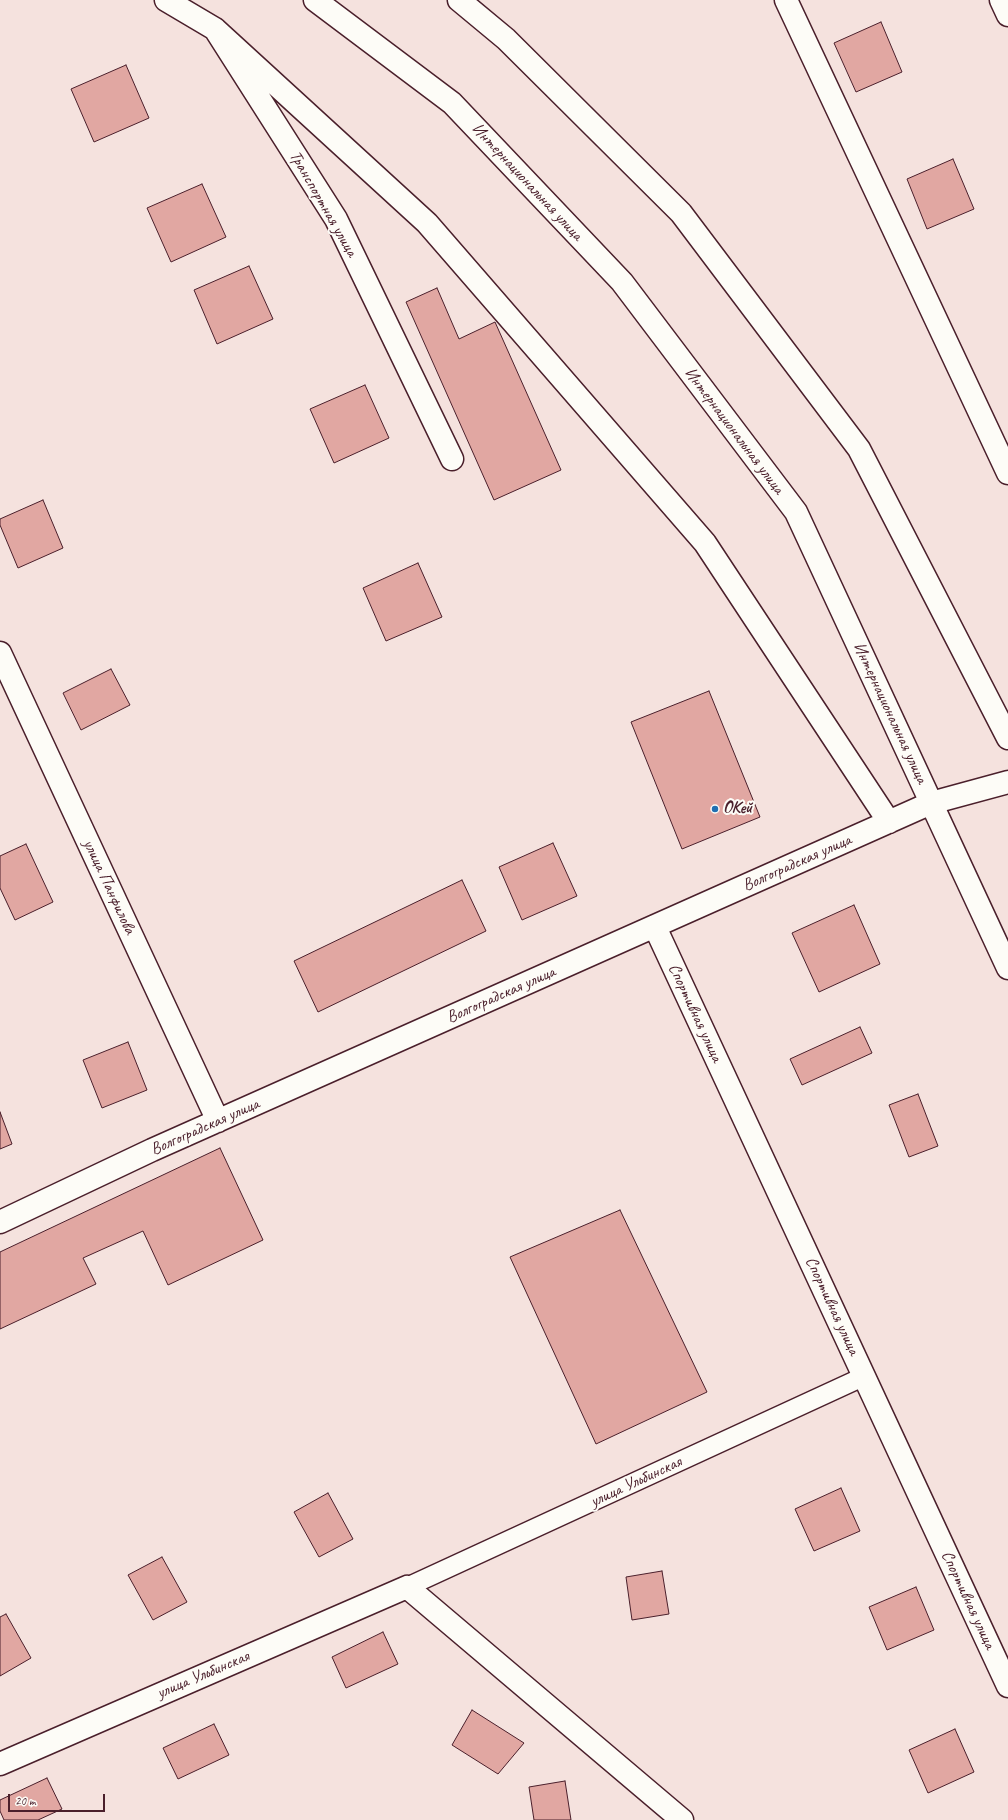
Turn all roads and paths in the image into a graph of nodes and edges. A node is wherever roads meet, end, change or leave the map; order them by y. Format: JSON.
{"nodes":[{"id":1,"x":166,"y":0,"type":"edge"},
{"id":2,"x":315,"y":0,"type":"edge"},
{"id":3,"x":459,"y":0,"type":"edge"},
{"id":4,"x":786,"y":0,"type":"edge"},
{"id":5,"x":1001,"y":0,"type":"edge"},
{"id":6,"x":1008,"y":16,"type":"edge"},
{"id":7,"x":215,"y":29,"type":"junction"},
{"id":8,"x":452,"y":459,"type":"dead end"},
{"id":9,"x":1008,"y":473,"type":"edge"},
{"id":10,"x":0,"y":653,"type":"edge"},
{"id":11,"x":1008,"y":738,"type":"edge"},
{"id":12,"x":1008,"y":782,"type":"edge"},
{"id":13,"x":931,"y":803,"type":"junction"},
{"id":14,"x":889,"y":822,"type":"junction"},
{"id":15,"x":654,"y":927,"type":"junction"},
{"id":16,"x":1008,"y":968,"type":"edge"},
{"id":17,"x":218,"y":1121,"type":"junction"},
{"id":18,"x":0,"y":1222,"type":"edge"},
{"id":19,"x":865,"y":1376,"type":"junction"},
{"id":20,"x":407,"y":1587,"type":"junction"},
{"id":21,"x":1008,"y":1686,"type":"edge"},
{"id":22,"x":0,"y":1764,"type":"edge"},
{"id":23,"x":682,"y":1820,"type":"edge"}],
"edges":[{"from":1,"to":7,"type":"street","name":"Транспортная улица"},
{"from":2,"to":13,"type":"street","name":"Интернациональная улица"},
{"from":3,"to":11,"type":"street"},
{"from":4,"to":9,"type":"street"},
{"from":5,"to":6,"type":"street"},
{"from":7,"to":8,"type":"street","name":"Транспортная улица"},
{"from":7,"to":14,"type":"street"},
{"from":10,"to":17,"type":"street","name":"улица Панфилова"},
{"from":12,"to":13,"type":"street","name":"Волгоградская улица"},
{"from":13,"to":14,"type":"street","name":"Волгоградская улица"},
{"from":13,"to":16,"type":"street","name":"Интернациональная улица"},
{"from":14,"to":15,"type":"street","name":"Волгоградская улица"},
{"from":15,"to":17,"type":"street","name":"Волгоградская улица"},
{"from":15,"to":19,"type":"street","name":"Спортивная улица"},
{"from":17,"to":18,"type":"street","name":"Волгоградская улица"},
{"from":19,"to":20,"type":"lane","name":"улица Ульбинская"},
{"from":19,"to":21,"type":"street","name":"Спортивная улица"},
{"from":20,"to":22,"type":"street","name":"улица Ульбинская"},
{"from":20,"to":23,"type":"street"}]}
